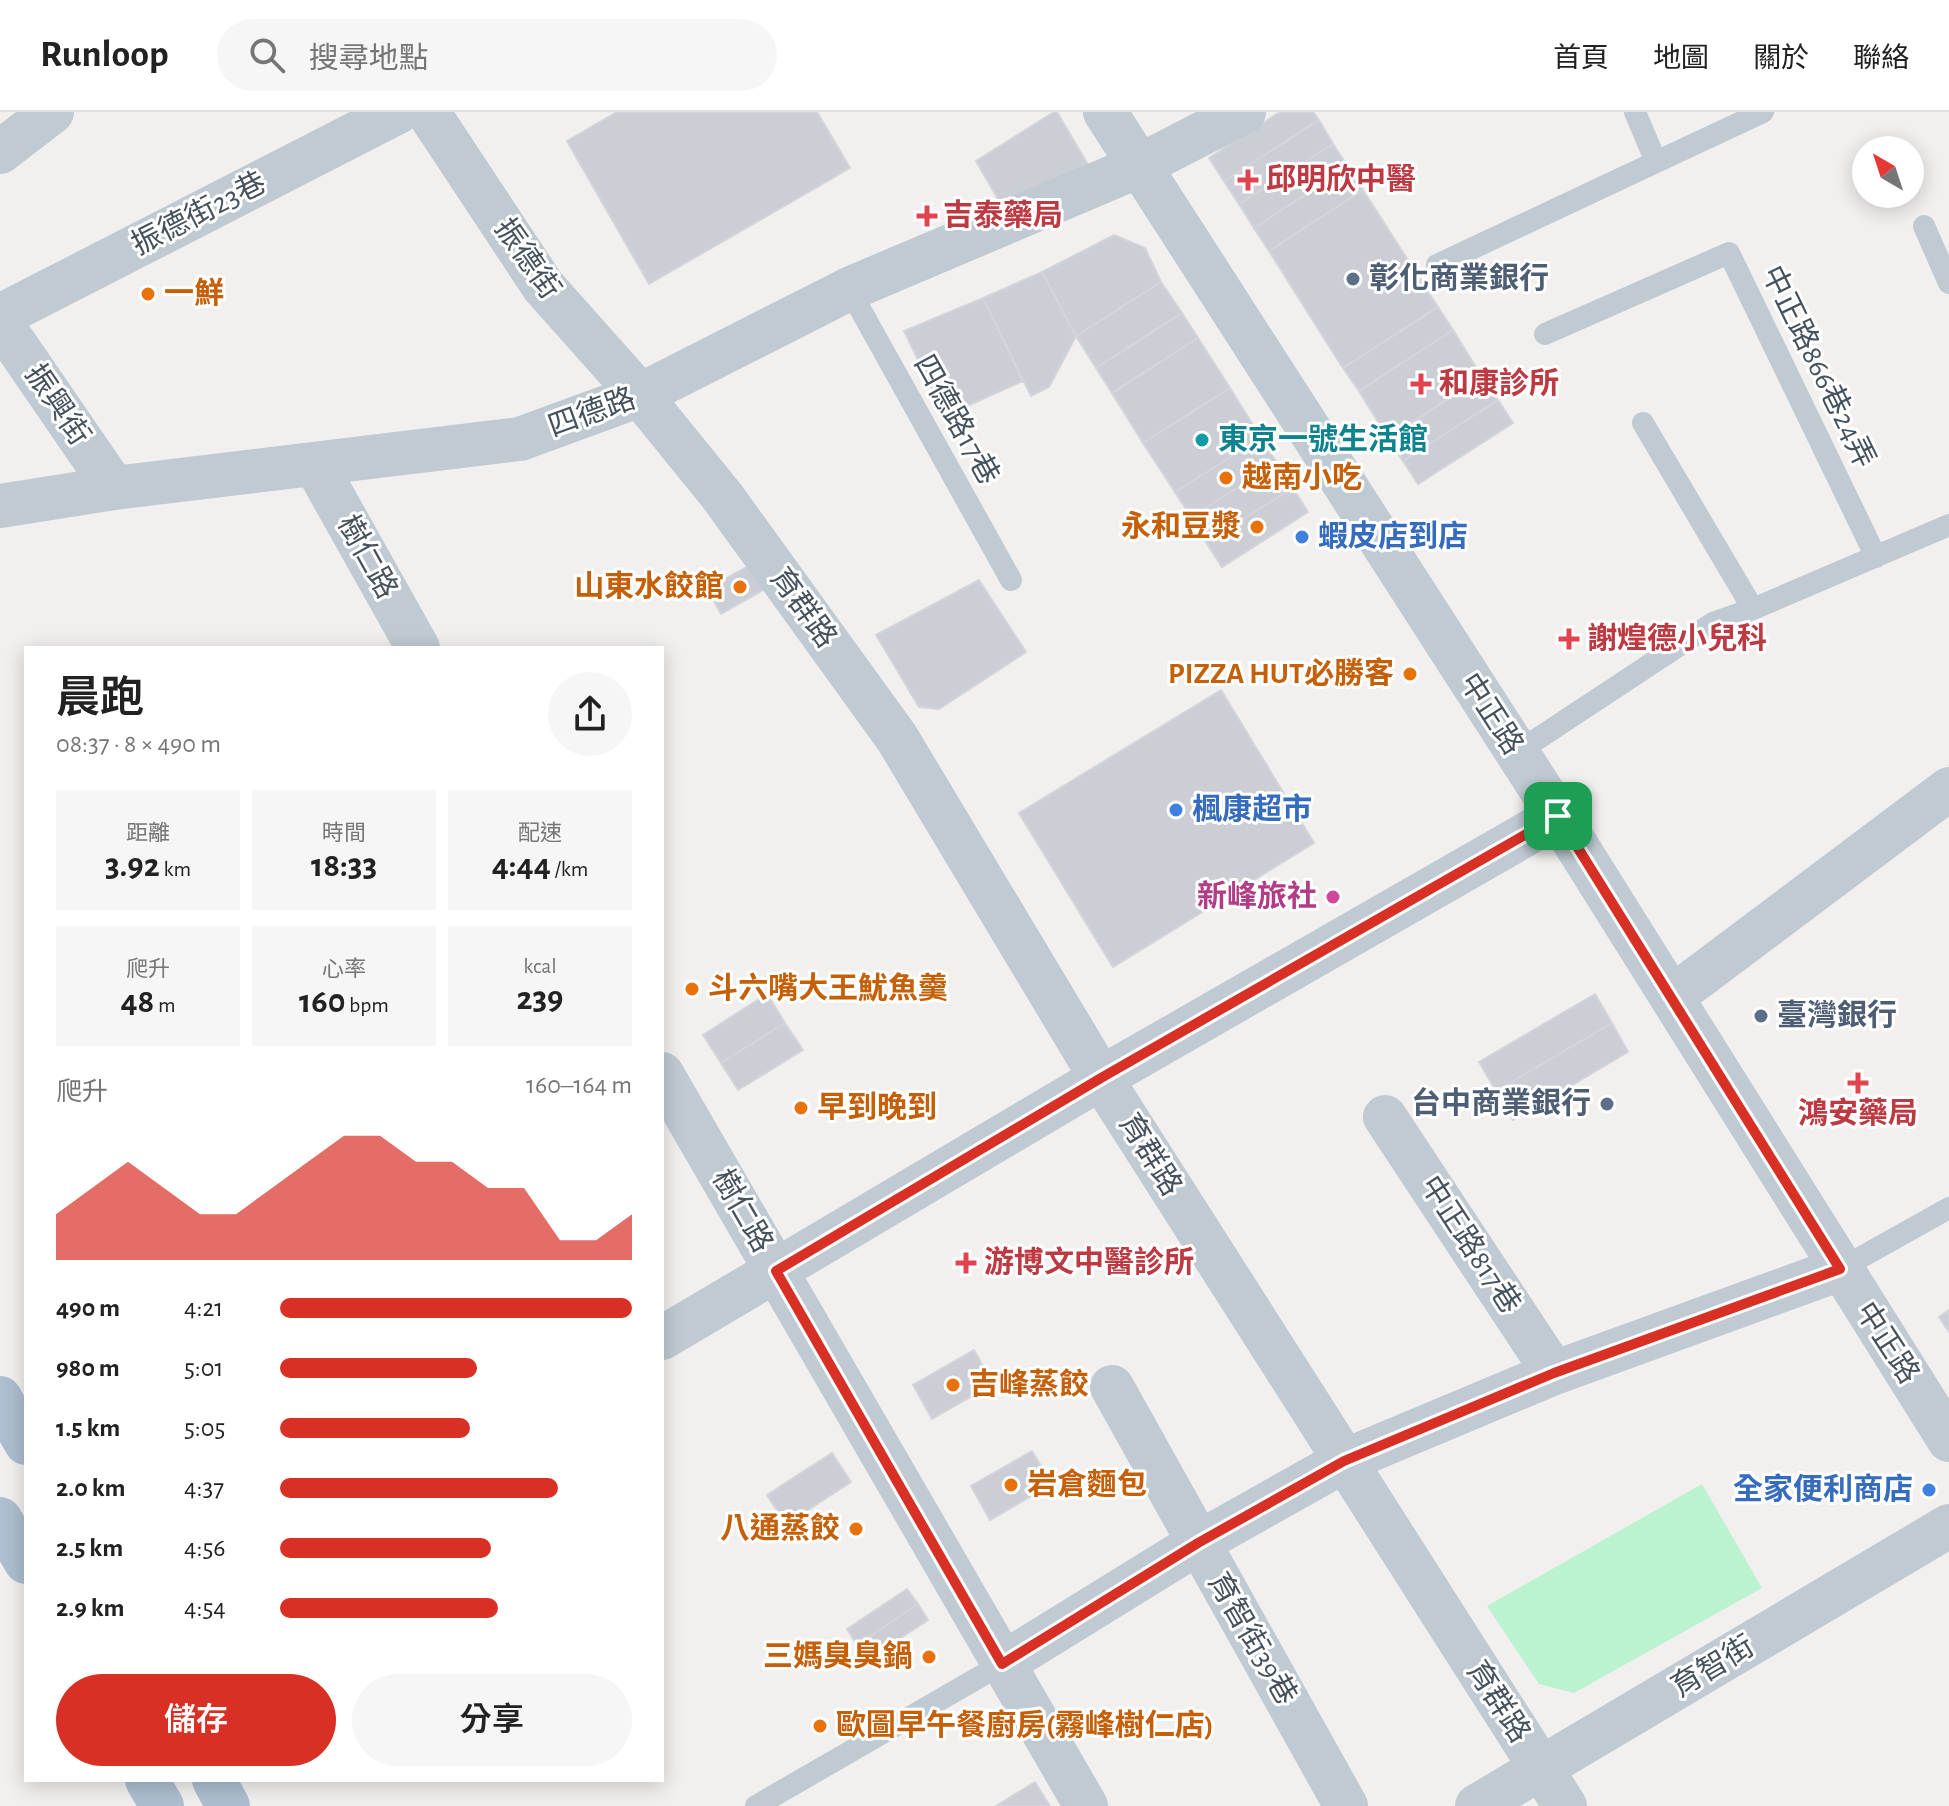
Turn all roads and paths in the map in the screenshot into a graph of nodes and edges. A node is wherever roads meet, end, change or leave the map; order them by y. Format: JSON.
{"nodes":[{"id":1,"x":52,"y":112,"type":"edge"},
{"id":2,"x":398,"y":112,"type":"edge"},
{"id":3,"x":428,"y":112,"type":"edge"},
{"id":4,"x":1105,"y":112,"type":"edge"},
{"id":5,"x":1244,"y":112,"type":"edge"},
{"id":6,"x":1635,"y":112,"type":"edge"},
{"id":7,"x":1763,"y":112,"type":"edge"},
{"id":8,"x":0,"y":152,"type":"edge"},
{"id":9,"x":1656,"y":162,"type":"junction"},
{"id":10,"x":1139,"y":166,"type":"junction"},
{"id":11,"x":1924,"y":226,"type":"dead end"},
{"id":12,"x":1437,"y":265,"type":"dead end"},
{"id":13,"x":1949,"y":283,"type":"edge"},
{"id":14,"x":849,"y":289,"type":"junction"},
{"id":15,"x":0,"y":319,"type":"edge"},
{"id":16,"x":1545,"y":334,"type":"dead end"},
{"id":17,"x":640,"y":395,"type":"junction"},
{"id":18,"x":1643,"y":423,"type":"dead end"},
{"id":19,"x":316,"y":466,"type":"junction"},
{"id":20,"x":114,"y":488,"type":"junction"},
{"id":21,"x":0,"y":506,"type":"edge"},
{"id":22,"x":1949,"y":525,"type":"edge"},
{"id":23,"x":1876,"y":557,"type":"junction"},
{"id":24,"x":1011,"y":580,"type":"dead end"},
{"id":25,"x":1753,"y":609,"type":"junction"},
{"id":26,"x":417,"y":646,"type":"edge"},
{"id":27,"x":1516,"y":753,"type":"junction"},
{"id":28,"x":1949,"y":789,"type":"edge"},
{"id":29,"x":1558,"y":816,"type":"junction"},
{"id":30,"x":1672,"y":997,"type":"junction"},
{"id":31,"x":664,"y":1077,"type":"edge"},
{"id":32,"x":1101,"y":1078,"type":"junction"},
{"id":33,"x":1385,"y":1117,"type":"dead end"},
{"id":34,"x":1949,"y":1208,"type":"edge"},
{"id":35,"x":1840,"y":1269,"type":"junction"},
{"id":36,"x":776,"y":1271,"type":"junction"},
{"id":37,"x":664,"y":1337,"type":"edge"},
{"id":38,"x":1554,"y":1373,"type":"junction"},
{"id":39,"x":1112,"y":1387,"type":"dead end"},
{"id":40,"x":0,"y":1398,"type":"edge"},
{"id":41,"x":24,"y":1440,"type":"edge"},
{"id":42,"x":1949,"y":1440,"type":"edge"},
{"id":43,"x":1344,"y":1461,"type":"junction"},
{"id":44,"x":0,"y":1519,"type":"edge"},
{"id":45,"x":1949,"y":1526,"type":"edge"},
{"id":46,"x":1198,"y":1543,"type":"junction"},
{"id":47,"x":24,"y":1559,"type":"edge"},
{"id":48,"x":1002,"y":1664,"type":"junction"},
{"id":49,"x":1541,"y":1769,"type":"junction"},
{"id":50,"x":148,"y":1782,"type":"edge"},
{"id":51,"x":215,"y":1782,"type":"edge"},
{"id":52,"x":162,"y":1806,"type":"edge"},
{"id":53,"x":228,"y":1806,"type":"edge"},
{"id":54,"x":756,"y":1806,"type":"edge"},
{"id":55,"x":1086,"y":1806,"type":"edge"},
{"id":56,"x":1346,"y":1806,"type":"edge"},
{"id":57,"x":1477,"y":1806,"type":"edge"},
{"id":58,"x":1565,"y":1806,"type":"edge"}],
"edges":[{"from":1,"to":8,"type":"street"},
{"from":2,"to":15,"type":"street","name":"振德街23巷"},
{"from":3,"to":17,"type":"street","name":"振德街"},
{"from":4,"to":10,"type":"street","name":"中正路"},
{"from":5,"to":10,"type":"street","name":"四德路"},
{"from":6,"to":9,"type":"lane"},
{"from":7,"to":9,"type":"lane"},
{"from":9,"to":12,"type":"lane"},
{"from":10,"to":14,"type":"street","name":"四德路"},
{"from":10,"to":27,"type":"street","name":"中正路"},
{"from":11,"to":13,"type":"lane"},
{"from":14,"to":17,"type":"street","name":"四德路"},
{"from":14,"to":24,"type":"lane","name":"四德路17巷"},
{"from":15,"to":20,"type":"street","name":"振興街"},
{"from":16,"to":23,"type":"lane","name":"中正路866巷24弄"},
{"from":17,"to":19,"type":"street","name":"四德路"},
{"from":17,"to":32,"type":"street","name":"育群路"},
{"from":18,"to":25,"type":"lane"},
{"from":19,"to":20,"type":"street","name":"四德路"},
{"from":19,"to":26,"type":"street","name":"樹仁路"},
{"from":20,"to":21,"type":"street","name":"四德路"},
{"from":22,"to":23,"type":"lane"},
{"from":23,"to":25,"type":"lane"},
{"from":25,"to":27,"type":"lane"},
{"from":27,"to":29,"type":"street","name":"中正路"},
{"from":28,"to":30,"type":"street"},
{"from":29,"to":30,"type":"street","name":"中正路"},
{"from":29,"to":32,"type":"street"},
{"from":30,"to":35,"type":"street","name":"中正路"},
{"from":31,"to":36,"type":"street","name":"樹仁路"},
{"from":32,"to":36,"type":"street"},
{"from":32,"to":43,"type":"street","name":"育群路"},
{"from":33,"to":38,"type":"street","name":"中正路817巷"},
{"from":34,"to":35,"type":"lane"},
{"from":35,"to":38,"type":"street"},
{"from":35,"to":42,"type":"street","name":"中正路"},
{"from":36,"to":37,"type":"street"},
{"from":36,"to":48,"type":"street","name":"樹仁路"},
{"from":38,"to":43,"type":"street"},
{"from":39,"to":46,"type":"street","name":"育智街39巷"},
{"from":40,"to":41,"type":"main road"},
{"from":43,"to":46,"type":"street"},
{"from":43,"to":49,"type":"street","name":"育群路"},
{"from":44,"to":47,"type":"main road"},
{"from":45,"to":49,"type":"street","name":"育智街"},
{"from":46,"to":48,"type":"street"},
{"from":46,"to":56,"type":"street","name":"育智街39巷"},
{"from":48,"to":54,"type":"lane"},
{"from":48,"to":55,"type":"street","name":"樹仁路"},
{"from":49,"to":57,"type":"street","name":"育智街"},
{"from":49,"to":58,"type":"street","name":"育群路"},
{"from":50,"to":52,"type":"main road"},
{"from":51,"to":53,"type":"main road"}]}
